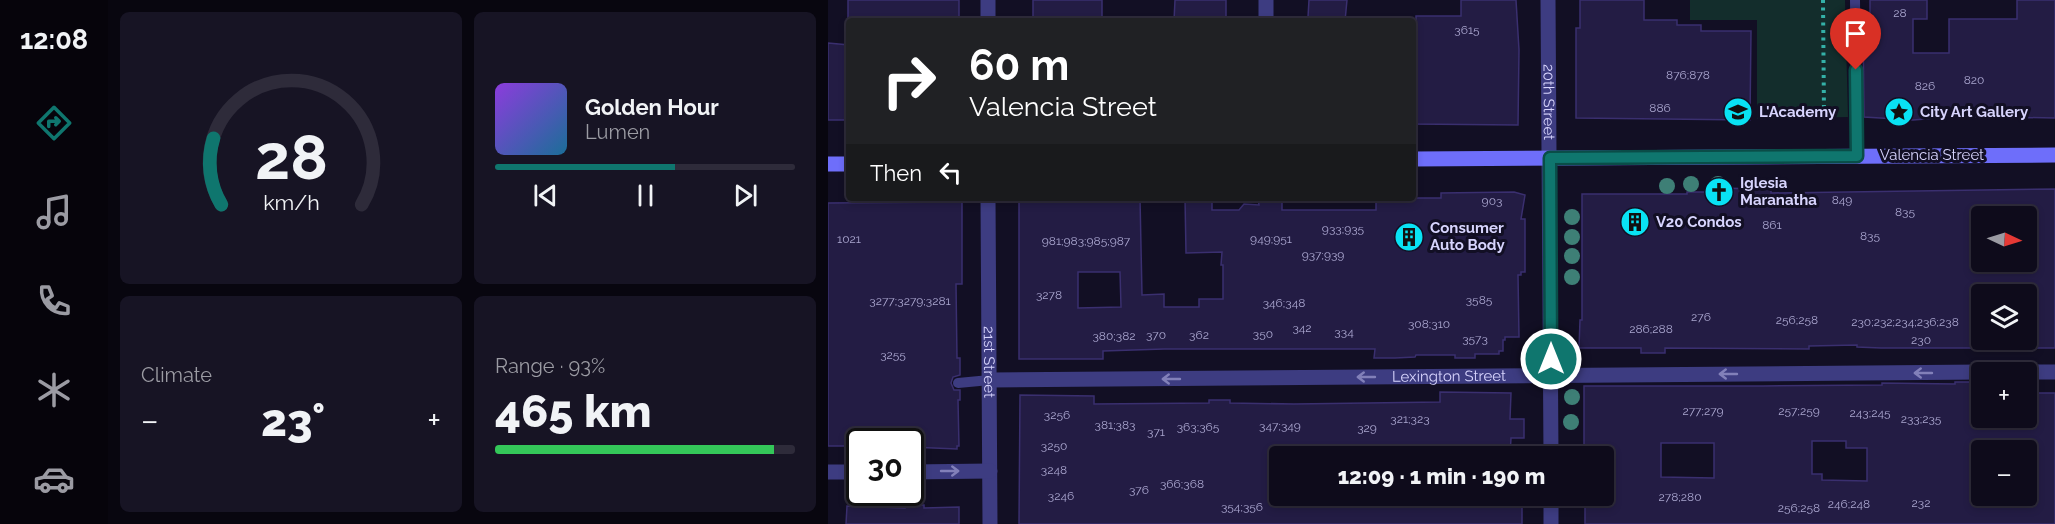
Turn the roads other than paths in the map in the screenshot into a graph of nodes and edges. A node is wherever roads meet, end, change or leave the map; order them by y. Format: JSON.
{"nodes":[{"id":1,"x":987,"y":0,"type":"edge"},
{"id":2,"x":1266,"y":0,"type":"edge"},
{"id":3,"x":1548,"y":0,"type":"edge"},
{"id":4,"x":1855,"y":0,"type":"edge"},
{"id":5,"x":988,"y":18,"type":"edge"},
{"id":6,"x":1266,"y":18,"type":"edge"},
{"id":7,"x":2055,"y":154,"type":"edge"},
{"id":8,"x":1857,"y":156,"type":"junction"},
{"id":9,"x":1550,"y":158,"type":"junction"},
{"id":10,"x":1416,"y":159,"type":"edge"},
{"id":11,"x":828,"y":164,"type":"edge"},
{"id":12,"x":846,"y":164,"type":"edge"},
{"id":13,"x":988,"y":201,"type":"edge"},
{"id":14,"x":1971,"y":372,"type":"edge"},
{"id":15,"x":2037,"y":372,"type":"edge"},
{"id":16,"x":2055,"y":372,"type":"edge"},
{"id":17,"x":1551,"y":375,"type":"junction"},
{"id":18,"x":990,"y":380,"type":"junction"},
{"id":19,"x":958,"y":383,"type":"dead end"},
{"id":20,"x":1551,"y":446,"type":"edge"},
{"id":21,"x":990,"y":471,"type":"junction"},
{"id":22,"x":828,"y":472,"type":"edge"},
{"id":23,"x":846,"y":472,"type":"edge"},
{"id":24,"x":924,"y":472,"type":"edge"},
{"id":25,"x":1551,"y":506,"type":"edge"},
{"id":26,"x":990,"y":524,"type":"edge"},
{"id":27,"x":1551,"y":524,"type":"edge"}],
"edges":[{"from":1,"to":5,"type":"street"},
{"from":2,"to":6,"type":"street"},
{"from":3,"to":9,"type":"street","name":"20th Street"},
{"from":4,"to":8,"type":"lane"},
{"from":7,"to":8,"type":"street","name":"Valencia Street"},
{"from":8,"to":9,"type":"street","name":"Valencia Street"},
{"from":9,"to":10,"type":"street","name":"Valencia Street"},
{"from":9,"to":17,"type":"street","name":"20th Street"},
{"from":11,"to":12,"type":"street"},
{"from":13,"to":18,"type":"street","name":"21st Street"},
{"from":14,"to":17,"type":"street","name":"Lexington Street","one_way":true},
{"from":15,"to":16,"type":"street"},
{"from":17,"to":18,"type":"street","name":"Lexington Street","one_way":true},
{"from":17,"to":20,"type":"street","name":"20th Street"},
{"from":18,"to":19,"type":"lane"},
{"from":18,"to":21,"type":"street","name":"21st Street"},
{"from":24,"to":21,"type":"street","one_way":true},
{"from":21,"to":26,"type":"street","name":"21st Street"},
{"from":22,"to":23,"type":"street"},
{"from":25,"to":27,"type":"street"}]}
